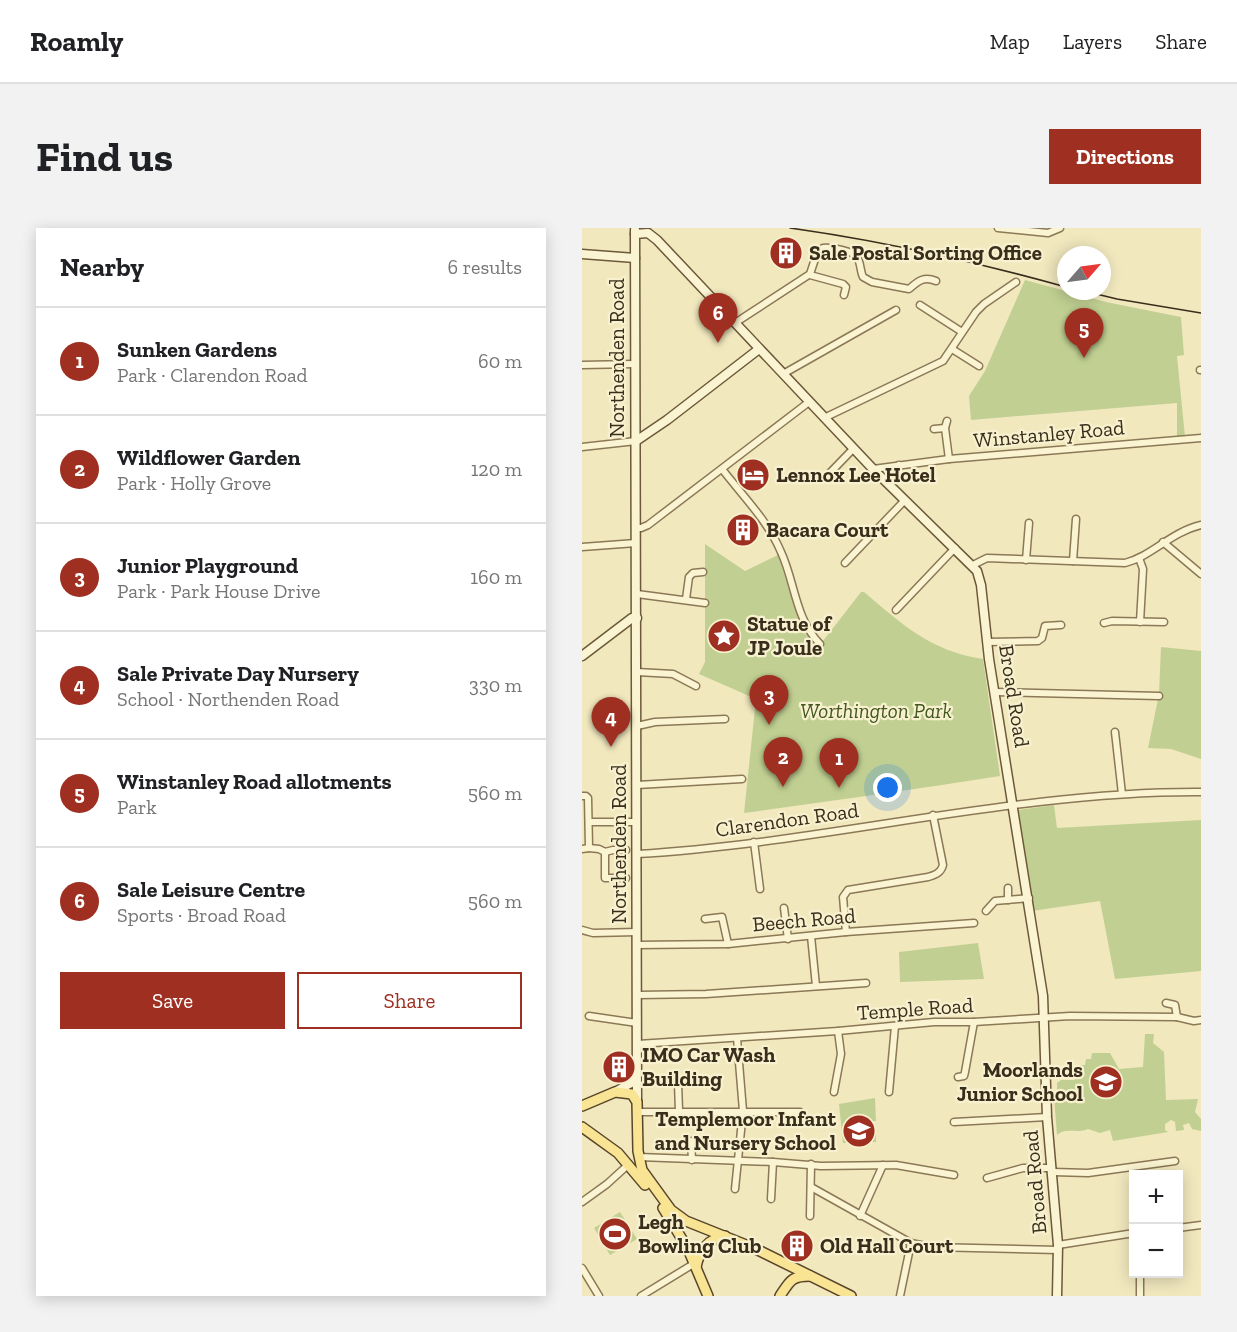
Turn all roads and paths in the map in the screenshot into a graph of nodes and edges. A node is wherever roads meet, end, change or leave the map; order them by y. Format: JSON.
{"nodes":[{"id":1,"x":998,"y":228,"type":"edge"},
{"id":2,"x":1060,"y":228,"type":"edge"},
{"id":3,"x":646,"y":230,"type":"edge"},
{"id":4,"x":635,"y":231,"type":"edge"},
{"id":5,"x":582,"y":254,"type":"edge"},
{"id":6,"x":635,"y":258,"type":"junction"},
{"id":7,"x":810,"y":275,"type":"junction"},
{"id":8,"x":936,"y":281,"type":"dead end"},
{"id":9,"x":1016,"y":282,"type":"dead end"},
{"id":10,"x":844,"y":295,"type":"dead end"},
{"id":11,"x":920,"y":305,"type":"dead end"},
{"id":12,"x":896,"y":310,"type":"dead end"},
{"id":13,"x":735,"y":323,"type":"junction"},
{"id":14,"x":962,"y":332,"type":"junction"},
{"id":15,"x":759,"y":349,"type":"junction"},
{"id":16,"x":952,"y":349,"type":"junction"},
{"id":17,"x":635,"y":364,"type":"junction"},
{"id":18,"x":582,"y":365,"type":"edge"},
{"id":19,"x":979,"y":366,"type":"dead end"},
{"id":20,"x":783,"y":374,"type":"junction"},
{"id":21,"x":809,"y":402,"type":"junction"},
{"id":22,"x":824,"y":418,"type":"junction"},
{"id":23,"x":934,"y":429,"type":"dead end"},
{"id":24,"x":1201,"y":438,"type":"edge"},
{"id":25,"x":636,"y":441,"type":"junction"},
{"id":26,"x":582,"y":447,"type":"edge"},
{"id":27,"x":853,"y":449,"type":"junction"},
{"id":28,"x":949,"y":459,"type":"junction"},
{"id":29,"x":899,"y":465,"type":"junction"},
{"id":30,"x":722,"y":469,"type":"junction"},
{"id":31,"x":873,"y":469,"type":"junction"},
{"id":32,"x":825,"y":478,"type":"dead end"},
{"id":33,"x":886,"y":482,"type":"junction"},
{"id":34,"x":905,"y":500,"type":"junction"},
{"id":35,"x":1076,"y":519,"type":"dead end"},
{"id":36,"x":1029,"y":523,"type":"dead end"},
{"id":37,"x":1201,"y":525,"type":"edge"},
{"id":38,"x":636,"y":528,"type":"junction"},
{"id":39,"x":1163,"y":542,"type":"junction"},
{"id":40,"x":636,"y":543,"type":"junction"},
{"id":41,"x":582,"y":547,"type":"edge"},
{"id":42,"x":955,"y":548,"type":"junction"},
{"id":43,"x":1139,"y":558,"type":"junction"},
{"id":44,"x":1026,"y":560,"type":"junction"},
{"id":45,"x":1073,"y":561,"type":"junction"},
{"id":46,"x":845,"y":563,"type":"dead end"},
{"id":47,"x":973,"y":566,"type":"junction"},
{"id":48,"x":704,"y":572,"type":"dead end"},
{"id":49,"x":1201,"y":574,"type":"edge"},
{"id":50,"x":637,"y":594,"type":"junction"},
{"id":51,"x":686,"y":599,"type":"junction"},
{"id":52,"x":705,"y":603,"type":"dead end"},
{"id":53,"x":896,"y":610,"type":"dead end"},
{"id":54,"x":637,"y":618,"type":"junction"},
{"id":55,"x":1140,"y":622,"type":"junction"},
{"id":56,"x":1164,"y":622,"type":"dead end"},
{"id":57,"x":1104,"y":623,"type":"dead end"},
{"id":58,"x":1061,"y":625,"type":"dead end"},
{"id":59,"x":987,"y":642,"type":"junction"},
{"id":60,"x":820,"y":644,"type":"dead end"},
{"id":61,"x":582,"y":656,"type":"edge"},
{"id":62,"x":637,"y":672,"type":"junction"},
{"id":63,"x":696,"y":686,"type":"dead end"},
{"id":64,"x":994,"y":692,"type":"junction"},
{"id":65,"x":1159,"y":696,"type":"dead end"},
{"id":66,"x":725,"y":719,"type":"dead end"},
{"id":67,"x":637,"y":726,"type":"junction"},
{"id":68,"x":1115,"y":732,"type":"dead end"},
{"id":69,"x":742,"y":779,"type":"dead end"},
{"id":70,"x":637,"y":785,"type":"junction"},
{"id":71,"x":1201,"y":792,"type":"edge"},
{"id":72,"x":1122,"y":794,"type":"junction"},
{"id":73,"x":582,"y":796,"type":"edge"},
{"id":74,"x":1012,"y":804,"type":"junction"},
{"id":75,"x":933,"y":816,"type":"junction"},
{"id":76,"x":589,"y":822,"type":"junction"},
{"id":77,"x":637,"y":822,"type":"junction"},
{"id":78,"x":754,"y":842,"type":"junction"},
{"id":79,"x":586,"y":848,"type":"edge"},
{"id":80,"x":626,"y":850,"type":"dead end"},
{"id":81,"x":605,"y":852,"type":"junction"},
{"id":82,"x":637,"y":854,"type":"junction"},
{"id":83,"x":626,"y":879,"type":"dead end"},
{"id":84,"x":1008,"y":888,"type":"dead end"},
{"id":85,"x":760,"y":889,"type":"dead end"},
{"id":86,"x":1029,"y":898,"type":"junction"},
{"id":87,"x":1008,"y":900,"type":"junction"},
{"id":88,"x":784,"y":908,"type":"dead end"},
{"id":89,"x":986,"y":910,"type":"dead end"},
{"id":90,"x":705,"y":919,"type":"dead end"},
{"id":91,"x":974,"y":923,"type":"dead end"},
{"id":92,"x":582,"y":930,"type":"edge"},
{"id":93,"x":637,"y":932,"type":"junction"},
{"id":94,"x":846,"y":932,"type":"junction"},
{"id":95,"x":811,"y":936,"type":"junction"},
{"id":96,"x":788,"y":939,"type":"junction"},
{"id":97,"x":728,"y":944,"type":"junction"},
{"id":98,"x":637,"y":945,"type":"junction"},
{"id":99,"x":866,"y":983,"type":"dead end"},
{"id":100,"x":816,"y":986,"type":"junction"},
{"id":101,"x":638,"y":995,"type":"junction"},
{"id":102,"x":1166,"y":1003,"type":"dead end"},
{"id":103,"x":589,"y":1016,"type":"dead end"},
{"id":104,"x":1045,"y":1017,"type":"junction"},
{"id":105,"x":1177,"y":1017,"type":"junction"},
{"id":106,"x":1198,"y":1021,"type":"edge"},
{"id":107,"x":974,"y":1022,"type":"junction"},
{"id":108,"x":638,"y":1023,"type":"junction"},
{"id":109,"x":1201,"y":1025,"type":"edge"},
{"id":110,"x":895,"y":1026,"type":"junction"},
{"id":111,"x":838,"y":1032,"type":"junction"},
{"id":112,"x":737,"y":1038,"type":"junction"},
{"id":113,"x":638,"y":1044,"type":"junction"},
{"id":114,"x":637,"y":1070,"type":"junction"},
{"id":115,"x":1046,"y":1070,"type":"junction"},
{"id":116,"x":1020,"y":1071,"type":"dead end"},
{"id":117,"x":958,"y":1077,"type":"dead end"},
{"id":118,"x":678,"y":1083,"type":"dead end"},
{"id":119,"x":615,"y":1092,"type":"junction"},
{"id":120,"x":834,"y":1092,"type":"dead end"},
{"id":121,"x":889,"y":1092,"type":"dead end"},
{"id":122,"x":584,"y":1106,"type":"edge"},
{"id":123,"x":638,"y":1107,"type":"junction"},
{"id":124,"x":679,"y":1111,"type":"junction"},
{"id":125,"x":743,"y":1111,"type":"junction"},
{"id":126,"x":800,"y":1112,"type":"dead end"},
{"id":127,"x":582,"y":1115,"type":"edge"},
{"id":128,"x":1047,"y":1117,"type":"junction"},
{"id":129,"x":582,"y":1122,"type":"edge"},
{"id":130,"x":954,"y":1122,"type":"dead end"},
{"id":131,"x":585,"y":1129,"type":"edge"},
{"id":132,"x":691,"y":1141,"type":"dead end"},
{"id":133,"x":639,"y":1157,"type":"junction"},
{"id":134,"x":689,"y":1160,"type":"junction"},
{"id":135,"x":738,"y":1160,"type":"junction"},
{"id":136,"x":1175,"y":1161,"type":"dead end"},
{"id":137,"x":773,"y":1162,"type":"junction"},
{"id":138,"x":629,"y":1164,"type":"junction"},
{"id":139,"x":811,"y":1164,"type":"junction"},
{"id":140,"x":883,"y":1165,"type":"junction"},
{"id":141,"x":1053,"y":1170,"type":"junction"},
{"id":142,"x":954,"y":1175,"type":"dead end"},
{"id":143,"x":987,"y":1178,"type":"dead end"},
{"id":144,"x":811,"y":1185,"type":"junction"},
{"id":145,"x":735,"y":1190,"type":"dead end"},
{"id":146,"x":771,"y":1199,"type":"dead end"},
{"id":147,"x":582,"y":1202,"type":"edge"},
{"id":148,"x":810,"y":1216,"type":"dead end"},
{"id":149,"x":860,"y":1216,"type":"junction"},
{"id":150,"x":1201,"y":1225,"type":"edge"},
{"id":151,"x":1183,"y":1227,"type":"edge"},
{"id":152,"x":1129,"y":1234,"type":"edge"},
{"id":153,"x":726,"y":1236,"type":"junction"},
{"id":154,"x":912,"y":1243,"type":"junction"},
{"id":155,"x":1058,"y":1248,"type":"junction"},
{"id":156,"x":778,"y":1260,"type":"junction"},
{"id":157,"x":696,"y":1265,"type":"junction"},
{"id":158,"x":582,"y":1268,"type":"edge"},
{"id":159,"x":810,"y":1276,"type":"junction"},
{"id":160,"x":1140,"y":1278,"type":"edge"},
{"id":161,"x":788,"y":1284,"type":"junction"},
{"id":162,"x":599,"y":1296,"type":"edge"},
{"id":163,"x":641,"y":1296,"type":"edge"},
{"id":164,"x":708,"y":1296,"type":"edge"},
{"id":165,"x":780,"y":1296,"type":"edge"},
{"id":166,"x":851,"y":1296,"type":"edge"},
{"id":167,"x":900,"y":1296,"type":"edge"},
{"id":168,"x":1057,"y":1296,"type":"edge"},
{"id":169,"x":1140,"y":1296,"type":"edge"}],
"edges":[{"from":1,"to":2,"type":"street"},
{"from":3,"to":4,"type":"street","name":"Broad Road"},
{"from":3,"to":13,"type":"street","name":"Broad Road"},
{"from":4,"to":6,"type":"street","name":"Northenden Road"},
{"from":5,"to":6,"type":"street"},
{"from":6,"to":17,"type":"street","name":"Northenden Road"},
{"from":7,"to":8,"type":"street"},
{"from":7,"to":10,"type":"street"},
{"from":7,"to":13,"type":"street"},
{"from":9,"to":14,"type":"street"},
{"from":11,"to":14,"type":"street"},
{"from":12,"to":20,"type":"street"},
{"from":13,"to":15,"type":"street","name":"Broad Road"},
{"from":14,"to":16,"type":"street"},
{"from":15,"to":20,"type":"street","name":"Broad Road"},
{"from":15,"to":25,"type":"street"},
{"from":16,"to":19,"type":"street"},
{"from":16,"to":22,"type":"street"},
{"from":17,"to":18,"type":"street"},
{"from":17,"to":25,"type":"street","name":"Northenden Road"},
{"from":20,"to":21,"type":"street","name":"Broad Road"},
{"from":21,"to":22,"type":"street","name":"Broad Road"},
{"from":21,"to":30,"type":"street"},
{"from":22,"to":27,"type":"street","name":"Broad Road"},
{"from":23,"to":28,"type":"street"},
{"from":24,"to":28,"type":"street","name":"Winstanley Road"},
{"from":25,"to":26,"type":"street"},
{"from":25,"to":38,"type":"street","name":"Northenden Road"},
{"from":27,"to":31,"type":"street","name":"Broad Road"},
{"from":27,"to":32,"type":"street"},
{"from":28,"to":29,"type":"street","name":"Winstanley Road"},
{"from":29,"to":31,"type":"street","name":"Winstanley Road"},
{"from":29,"to":33,"type":"street"},
{"from":30,"to":38,"type":"street"},
{"from":30,"to":60,"type":"street"},
{"from":31,"to":33,"type":"street","name":"Broad Road"},
{"from":33,"to":34,"type":"street","name":"Broad Road"},
{"from":34,"to":42,"type":"street","name":"Broad Road"},
{"from":34,"to":46,"type":"street"},
{"from":35,"to":45,"type":"street"},
{"from":36,"to":44,"type":"street"},
{"from":37,"to":39,"type":"street"},
{"from":38,"to":40,"type":"street","name":"Northenden Road"},
{"from":39,"to":43,"type":"street"},
{"from":39,"to":49,"type":"street"},
{"from":40,"to":41,"type":"street"},
{"from":40,"to":50,"type":"street","name":"Northenden Road"},
{"from":42,"to":47,"type":"street","name":"Broad Road"},
{"from":42,"to":53,"type":"street"},
{"from":43,"to":45,"type":"street"},
{"from":43,"to":55,"type":"street"},
{"from":44,"to":45,"type":"street"},
{"from":44,"to":47,"type":"street"},
{"from":47,"to":59,"type":"street","name":"Broad Road"},
{"from":48,"to":51,"type":"street"},
{"from":50,"to":51,"type":"street"},
{"from":50,"to":54,"type":"street","name":"Northenden Road"},
{"from":51,"to":52,"type":"street"},
{"from":54,"to":61,"type":"street"},
{"from":54,"to":62,"type":"street","name":"Northenden Road"},
{"from":55,"to":56,"type":"street"},
{"from":55,"to":57,"type":"street"},
{"from":58,"to":59,"type":"street"},
{"from":59,"to":64,"type":"street","name":"Broad Road"},
{"from":62,"to":63,"type":"street"},
{"from":62,"to":67,"type":"street","name":"Northenden Road"},
{"from":64,"to":65,"type":"street"},
{"from":64,"to":74,"type":"street","name":"Broad Road"},
{"from":66,"to":67,"type":"street"},
{"from":67,"to":70,"type":"street","name":"Northenden Road"},
{"from":68,"to":72,"type":"street"},
{"from":69,"to":70,"type":"street"},
{"from":70,"to":77,"type":"street","name":"Northenden Road"},
{"from":71,"to":72,"type":"street","name":"Clarendon Road"},
{"from":72,"to":74,"type":"street","name":"Clarendon Road"},
{"from":73,"to":76,"type":"street"},
{"from":74,"to":75,"type":"street","name":"Clarendon Road"},
{"from":74,"to":86,"type":"street","name":"Broad Road"},
{"from":75,"to":78,"type":"street","name":"Clarendon Road"},
{"from":75,"to":94,"type":"street"},
{"from":76,"to":77,"type":"street"},
{"from":76,"to":79,"type":"street"},
{"from":77,"to":82,"type":"street","name":"Northenden Road"},
{"from":78,"to":82,"type":"street","name":"Clarendon Road"},
{"from":78,"to":85,"type":"street"},
{"from":79,"to":81,"type":"street"},
{"from":80,"to":81,"type":"street"},
{"from":81,"to":83,"type":"street"},
{"from":82,"to":93,"type":"street","name":"Northenden Road"},
{"from":84,"to":87,"type":"street"},
{"from":86,"to":87,"type":"street"},
{"from":86,"to":104,"type":"street","name":"Broad Road"},
{"from":87,"to":89,"type":"street"},
{"from":88,"to":96,"type":"street"},
{"from":90,"to":97,"type":"street"},
{"from":91,"to":94,"type":"street","name":"Beech Road"},
{"from":92,"to":93,"type":"street"},
{"from":93,"to":98,"type":"street","name":"Northenden Road"},
{"from":94,"to":95,"type":"street","name":"Beech Road"},
{"from":95,"to":96,"type":"street","name":"Beech Road"},
{"from":95,"to":100,"type":"street"},
{"from":96,"to":97,"type":"street","name":"Beech Road"},
{"from":97,"to":98,"type":"street","name":"Beech Road"},
{"from":98,"to":101,"type":"street","name":"Northenden Road"},
{"from":99,"to":100,"type":"street"},
{"from":100,"to":101,"type":"street"},
{"from":101,"to":108,"type":"street","name":"Northenden Road"},
{"from":102,"to":105,"type":"street"},
{"from":103,"to":108,"type":"street"},
{"from":104,"to":105,"type":"street","name":"Temple Road"},
{"from":104,"to":107,"type":"street","name":"Temple Road"},
{"from":104,"to":115,"type":"street","name":"Broad Road"},
{"from":105,"to":106,"type":"street","name":"Temple Road"},
{"from":106,"to":109,"type":"street","name":"Temple Road"},
{"from":107,"to":110,"type":"street","name":"Temple Road"},
{"from":107,"to":117,"type":"street"},
{"from":108,"to":113,"type":"street","name":"Northenden Road"},
{"from":110,"to":111,"type":"street","name":"Temple Road"},
{"from":110,"to":121,"type":"street"},
{"from":111,"to":112,"type":"street","name":"Temple Road"},
{"from":111,"to":120,"type":"street"},
{"from":112,"to":113,"type":"street","name":"Temple Road"},
{"from":112,"to":125,"type":"street"},
{"from":113,"to":114,"type":"street","name":"Northenden Road"},
{"from":114,"to":119,"type":"street"},
{"from":114,"to":123,"type":"street","name":"Northenden Road"},
{"from":115,"to":116,"type":"street"},
{"from":115,"to":128,"type":"street","name":"Broad Road"},
{"from":118,"to":124,"type":"street"},
{"from":119,"to":122,"type":"main road"},
{"from":119,"to":123,"type":"main road"},
{"from":122,"to":127,"type":"main road"},
{"from":123,"to":124,"type":"street"},
{"from":123,"to":133,"type":"main road","name":"Northenden Road"},
{"from":124,"to":125,"type":"street"},
{"from":125,"to":126,"type":"street"},
{"from":125,"to":135,"type":"street"},
{"from":128,"to":130,"type":"street"},
{"from":128,"to":141,"type":"street","name":"Broad Road"},
{"from":129,"to":131,"type":"main road"},
{"from":131,"to":138,"type":"main road"},
{"from":132,"to":134,"type":"street"},
{"from":133,"to":134,"type":"street"},
{"from":133,"to":153,"type":"main road","name":"Northenden Road"},
{"from":134,"to":135,"type":"street"},
{"from":135,"to":137,"type":"street"},
{"from":135,"to":145,"type":"street"},
{"from":136,"to":141,"type":"street"},
{"from":137,"to":139,"type":"street"},
{"from":137,"to":146,"type":"street"},
{"from":138,"to":147,"type":"street"},
{"from":138,"to":157,"type":"main road"},
{"from":139,"to":140,"type":"street"},
{"from":139,"to":144,"type":"street"},
{"from":140,"to":142,"type":"street"},
{"from":140,"to":149,"type":"street"},
{"from":141,"to":143,"type":"street"},
{"from":141,"to":155,"type":"street","name":"Broad Road"},
{"from":144,"to":148,"type":"street"},
{"from":144,"to":149,"type":"street"},
{"from":149,"to":154,"type":"street"},
{"from":150,"to":151,"type":"street"},
{"from":152,"to":155,"type":"street"},
{"from":153,"to":156,"type":"main road"},
{"from":153,"to":157,"type":"main road"},
{"from":154,"to":155,"type":"street"},
{"from":154,"to":167,"type":"street"},
{"from":155,"to":168,"type":"street","name":"Broad Road"},
{"from":156,"to":159,"type":"main road"},
{"from":156,"to":161,"type":"main road"},
{"from":157,"to":163,"type":"street"},
{"from":157,"to":164,"type":"main road"},
{"from":158,"to":162,"type":"street"},
{"from":159,"to":161,"type":"main road"},
{"from":159,"to":166,"type":"main road"},
{"from":160,"to":169,"type":"street"},
{"from":161,"to":165,"type":"main road"}]}
